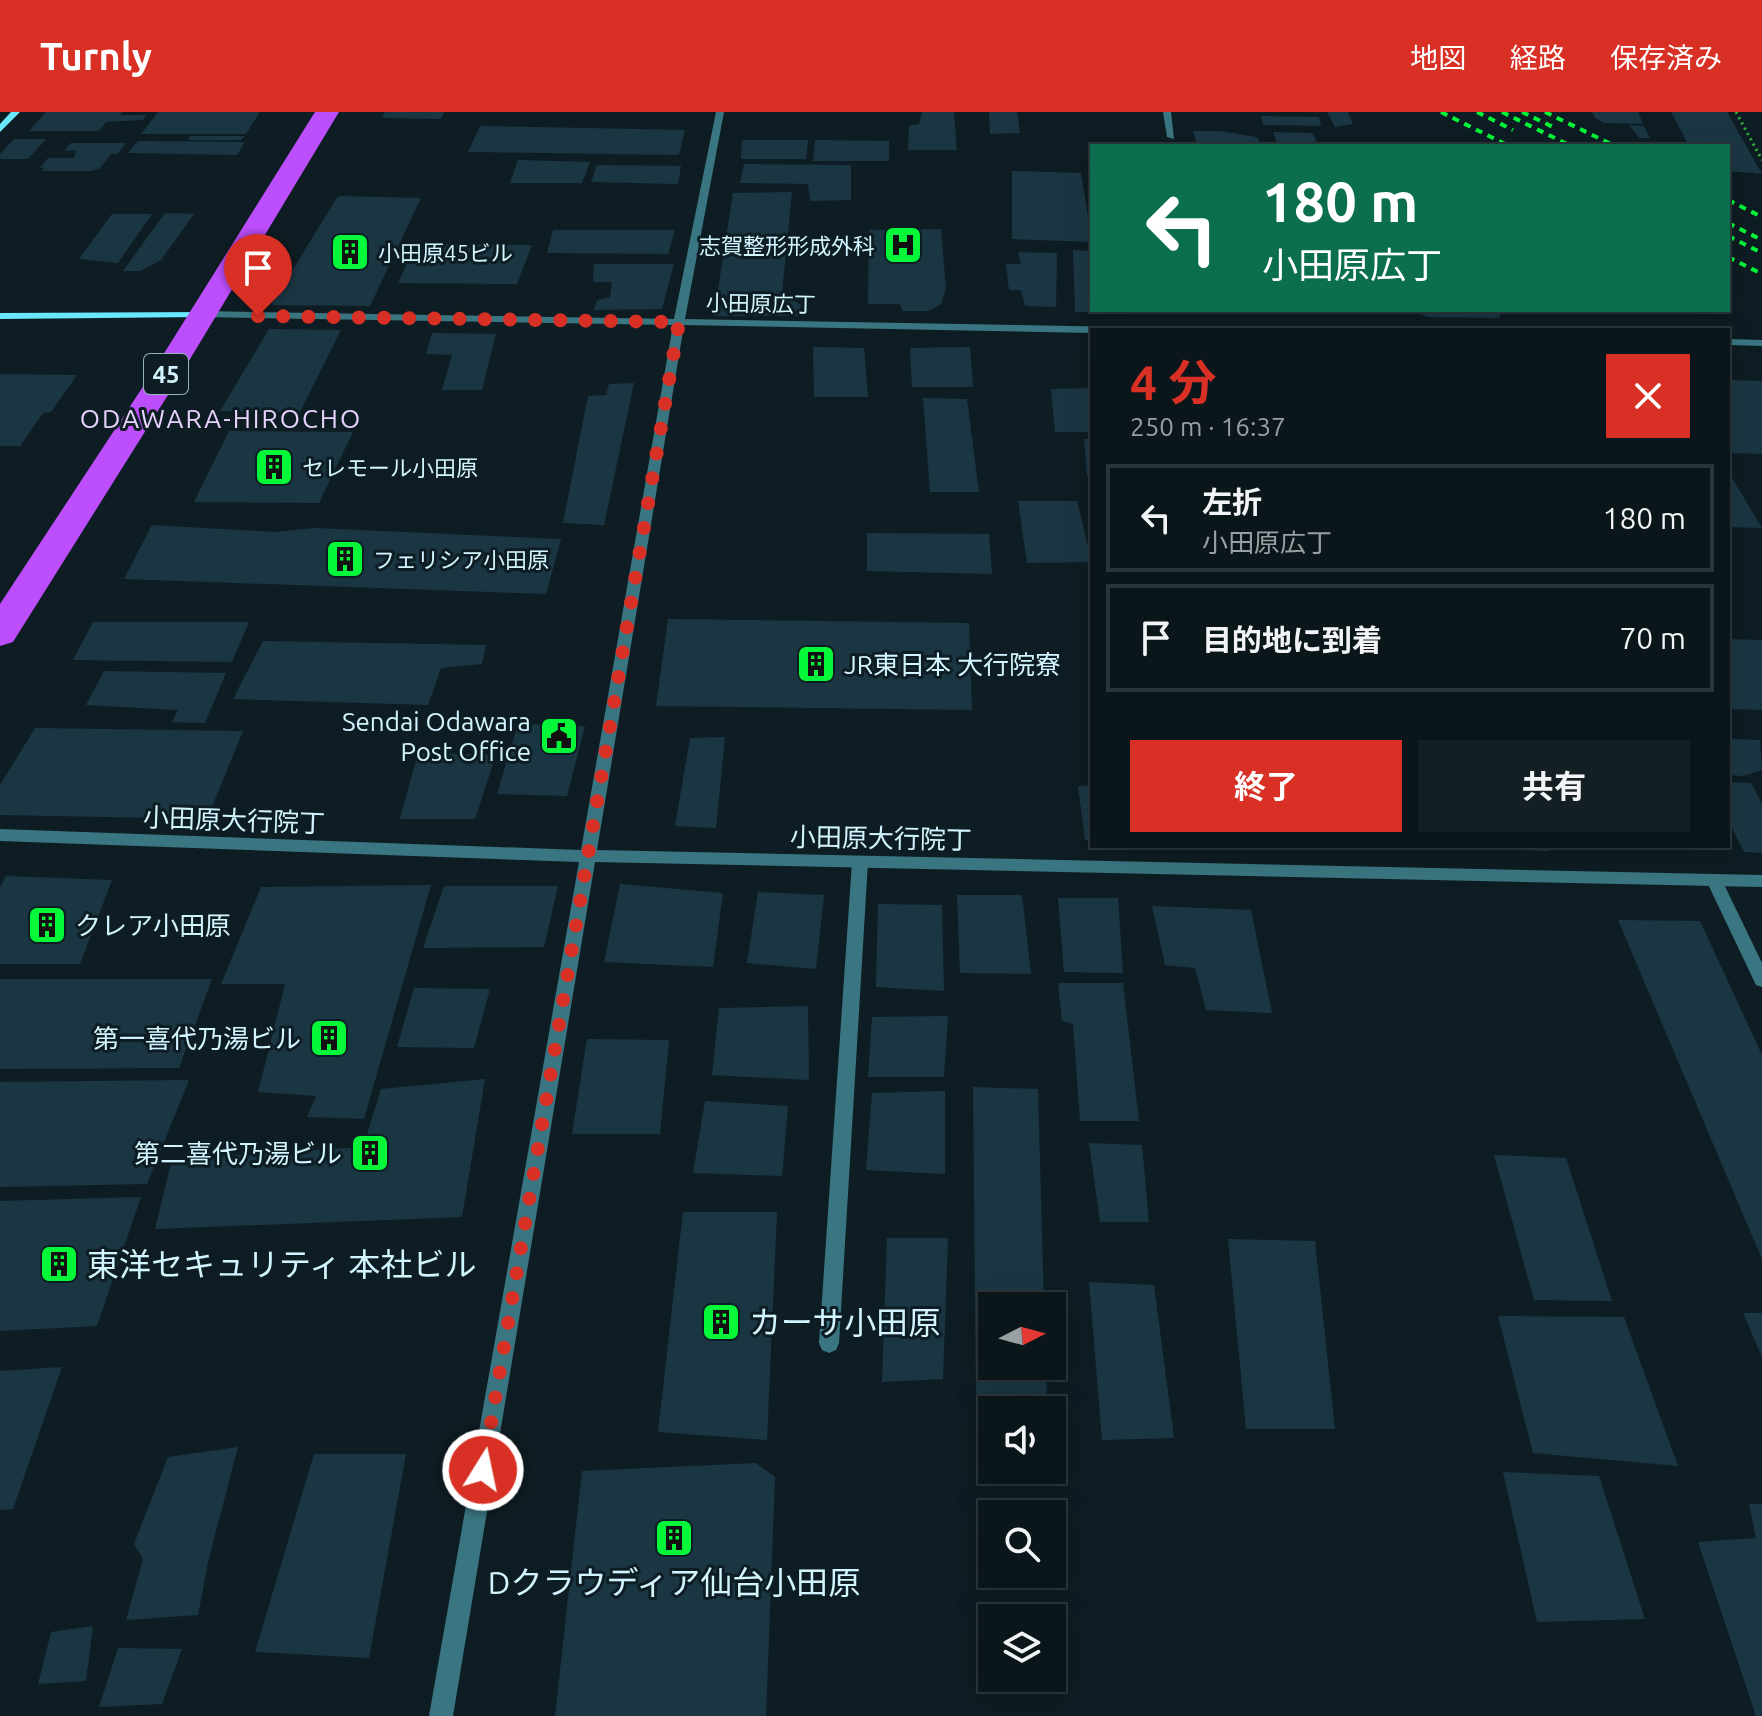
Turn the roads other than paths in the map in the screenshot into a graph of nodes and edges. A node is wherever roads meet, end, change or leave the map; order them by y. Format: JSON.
{"nodes":[{"id":1,"x":16,"y":112,"type":"edge"},
{"id":2,"x":327,"y":112,"type":"edge"},
{"id":3,"x":720,"y":112,"type":"edge"},
{"id":4,"x":1167,"y":112,"type":"edge"},
{"id":5,"x":0,"y":129,"type":"edge"},
{"id":6,"x":1171,"y":137,"type":"dead end"},
{"id":7,"x":202,"y":314,"type":"junction"},
{"id":8,"x":0,"y":316,"type":"edge"},
{"id":9,"x":679,"y":322,"type":"junction"},
{"id":10,"x":1090,"y":329,"type":"edge"},
{"id":11,"x":1730,"y":342,"type":"edge"},
{"id":12,"x":1762,"y":343,"type":"edge"},
{"id":13,"x":0,"y":633,"type":"edge"},
{"id":14,"x":0,"y":835,"type":"edge"},
{"id":15,"x":589,"y":856,"type":"junction"},
{"id":16,"x":860,"y":862,"type":"junction"},
{"id":17,"x":1714,"y":880,"type":"junction"},
{"id":18,"x":1762,"y":881,"type":"edge"},
{"id":19,"x":1762,"y":980,"type":"edge"},
{"id":20,"x":829,"y":1343,"type":"dead end"},
{"id":21,"x":441,"y":1716,"type":"edge"}],
"edges":[{"from":1,"to":5,"type":"street"},
{"from":2,"to":7,"type":"highway","number":"45"},
{"from":3,"to":9,"type":"street"},
{"from":4,"to":6,"type":"street"},
{"from":7,"to":8,"type":"street"},
{"from":7,"to":9,"type":"street","name":"小田原広丁"},
{"from":7,"to":13,"type":"highway","number":"45"},
{"from":9,"to":10,"type":"street","name":"小田原広丁"},
{"from":9,"to":15,"type":"street"},
{"from":11,"to":12,"type":"street"},
{"from":14,"to":15,"type":"street","name":"小田原大行院丁"},
{"from":15,"to":16,"type":"street","name":"小田原大行院丁"},
{"from":15,"to":21,"type":"street"},
{"from":16,"to":17,"type":"street","name":"小田原大行院丁"},
{"from":16,"to":20,"type":"street"},
{"from":17,"to":18,"type":"street","name":"小田原大行院丁"},
{"from":17,"to":19,"type":"street"}]}
